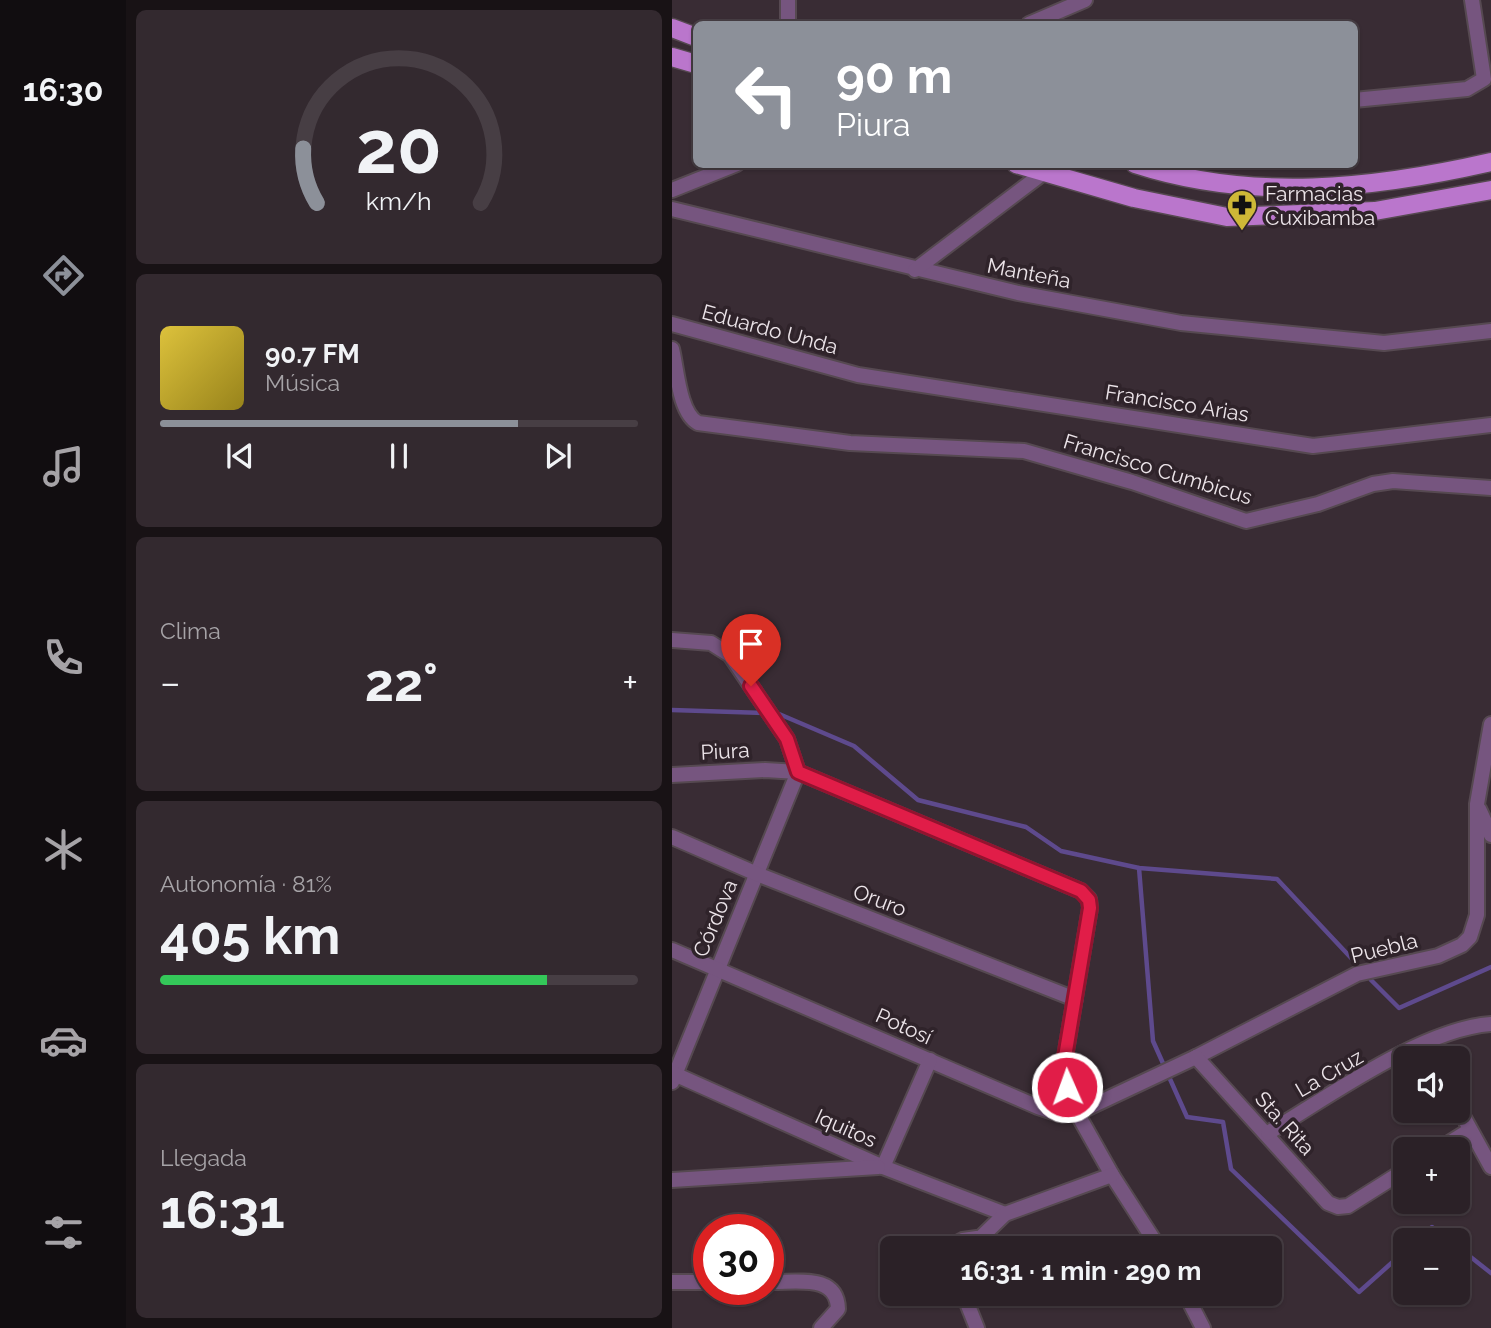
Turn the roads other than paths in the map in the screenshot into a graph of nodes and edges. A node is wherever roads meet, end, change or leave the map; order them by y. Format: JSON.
{"nodes":[{"id":1,"x":788,"y":0,"type":"edge"},
{"id":2,"x":1085,"y":0,"type":"edge"},
{"id":3,"x":1472,"y":0,"type":"edge"},
{"id":4,"x":788,"y":21,"type":"edge"},
{"id":5,"x":1036,"y":21,"type":"edge"},
{"id":6,"x":672,"y":28,"type":"edge"},
{"id":7,"x":693,"y":36,"type":"edge"},
{"id":8,"x":672,"y":57,"type":"edge"},
{"id":9,"x":693,"y":63,"type":"edge"},
{"id":10,"x":1358,"y":100,"type":"edge"},
{"id":11,"x":1491,"y":162,"type":"edge"},
{"id":12,"x":727,"y":168,"type":"edge"},
{"id":13,"x":1152,"y":168,"type":"edge"},
{"id":14,"x":1050,"y":169,"type":"edge"},
{"id":15,"x":672,"y":190,"type":"edge"},
{"id":16,"x":1491,"y":190,"type":"edge"},
{"id":17,"x":672,"y":209,"type":"edge"},
{"id":18,"x":915,"y":270,"type":"junction"},
{"id":19,"x":672,"y":324,"type":"edge"},
{"id":20,"x":1491,"y":331,"type":"edge"},
{"id":21,"x":672,"y":349,"type":"edge"},
{"id":22,"x":858,"y":375,"type":"joint"},
{"id":23,"x":1491,"y":425,"type":"edge"},
{"id":24,"x":1491,"y":488,"type":"edge"},
{"id":25,"x":672,"y":640,"type":"edge"},
{"id":26,"x":1491,"y":724,"type":"edge"},
{"id":27,"x":798,"y":772,"type":"junction"},
{"id":28,"x":672,"y":775,"type":"edge"},
{"id":29,"x":1477,"y":804,"type":"junction"},
{"id":30,"x":1491,"y":835,"type":"edge"},
{"id":31,"x":672,"y":837,"type":"edge"},
{"id":32,"x":757,"y":874,"type":"junction"},
{"id":33,"x":672,"y":950,"type":"edge"},
{"id":34,"x":716,"y":967,"type":"junction"},
{"id":35,"x":1075,"y":999,"type":"junction"},
{"id":36,"x":1491,"y":1024,"type":"edge"},
{"id":37,"x":1424,"y":1044,"type":"joint"},
{"id":38,"x":1196,"y":1057,"type":"junction"},
{"id":39,"x":930,"y":1060,"type":"junction"},
{"id":40,"x":673,"y":1076,"type":"edge"},
{"id":41,"x":1077,"y":1113,"type":"junction"},
{"id":42,"x":1466,"y":1123,"type":"edge"},
{"id":43,"x":1470,"y":1130,"type":"junction"},
{"id":44,"x":1268,"y":1133,"type":"junction"},
{"id":45,"x":1459,"y":1137,"type":"edge"},
{"id":46,"x":883,"y":1167,"type":"junction"},
{"id":47,"x":1491,"y":1167,"type":"edge"},
{"id":48,"x":1112,"y":1175,"type":"junction"},
{"id":49,"x":1393,"y":1178,"type":"edge"},
{"id":50,"x":672,"y":1180,"type":"edge"},
{"id":51,"x":1005,"y":1214,"type":"junction"},
{"id":52,"x":981,"y":1236,"type":"edge"},
{"id":53,"x":1151,"y":1236,"type":"edge"},
{"id":54,"x":672,"y":1282,"type":"edge"},
{"id":55,"x":693,"y":1282,"type":"edge"},
{"id":56,"x":784,"y":1282,"type":"edge"},
{"id":57,"x":968,"y":1306,"type":"edge"},
{"id":58,"x":1192,"y":1306,"type":"edge"},
{"id":59,"x":821,"y":1328,"type":"edge"},
{"id":60,"x":977,"y":1328,"type":"edge"},
{"id":61,"x":1203,"y":1328,"type":"edge"}],
"edges":[{"from":1,"to":4,"type":"street"},
{"from":2,"to":5,"type":"street"},
{"from":3,"to":10,"type":"street"},
{"from":6,"to":7,"type":"main road"},
{"from":8,"to":9,"type":"main road"},
{"from":11,"to":13,"type":"main road"},
{"from":12,"to":15,"type":"street"},
{"from":14,"to":16,"type":"main road"},
{"from":14,"to":18,"type":"street"},
{"from":17,"to":18,"type":"street","name":"Manteña"},
{"from":18,"to":20,"type":"street","name":"Manteña"},
{"from":19,"to":22,"type":"street","name":"Eduardo Unda"},
{"from":21,"to":24,"type":"street","name":"Francisco Cumbicus"},
{"from":22,"to":23,"type":"street","name":"Francisco Arias"},
{"from":25,"to":27,"type":"street"},
{"from":26,"to":29,"type":"street","name":"Puebla"},
{"from":27,"to":28,"type":"street","name":"Piura"},
{"from":27,"to":32,"type":"street","name":"Córdova"},
{"from":27,"to":35,"type":"street","name":"Piura"},
{"from":29,"to":30,"type":"street"},
{"from":29,"to":38,"type":"street","name":"Puebla"},
{"from":31,"to":32,"type":"street","name":"Oruro"},
{"from":32,"to":34,"type":"street","name":"Córdova"},
{"from":32,"to":35,"type":"street","name":"Oruro"},
{"from":33,"to":34,"type":"street","name":"Potosí"},
{"from":34,"to":39,"type":"street","name":"Potosí"},
{"from":34,"to":40,"type":"street","name":"Córdova"},
{"from":35,"to":41,"type":"street"},
{"from":36,"to":37,"type":"street","name":"La Cruz"},
{"from":37,"to":44,"type":"street","name":"La Cruz"},
{"from":38,"to":41,"type":"street","name":"Puebla"},
{"from":38,"to":44,"type":"street","name":"Sta. Rita"},
{"from":39,"to":41,"type":"street","name":"Potosí"},
{"from":39,"to":46,"type":"street"},
{"from":40,"to":46,"type":"street","name":"Iquitos"},
{"from":41,"to":48,"type":"street"},
{"from":42,"to":43,"type":"street"},
{"from":43,"to":45,"type":"street"},
{"from":43,"to":47,"type":"street"},
{"from":44,"to":49,"type":"street","name":"Sta. Rita"},
{"from":46,"to":50,"type":"street"},
{"from":46,"to":51,"type":"street","name":"Iquitos"},
{"from":48,"to":51,"type":"street"},
{"from":48,"to":53,"type":"street"},
{"from":51,"to":52,"type":"street"},
{"from":54,"to":55,"type":"street"},
{"from":56,"to":59,"type":"street"},
{"from":57,"to":60,"type":"street"},
{"from":58,"to":61,"type":"street"}]}
